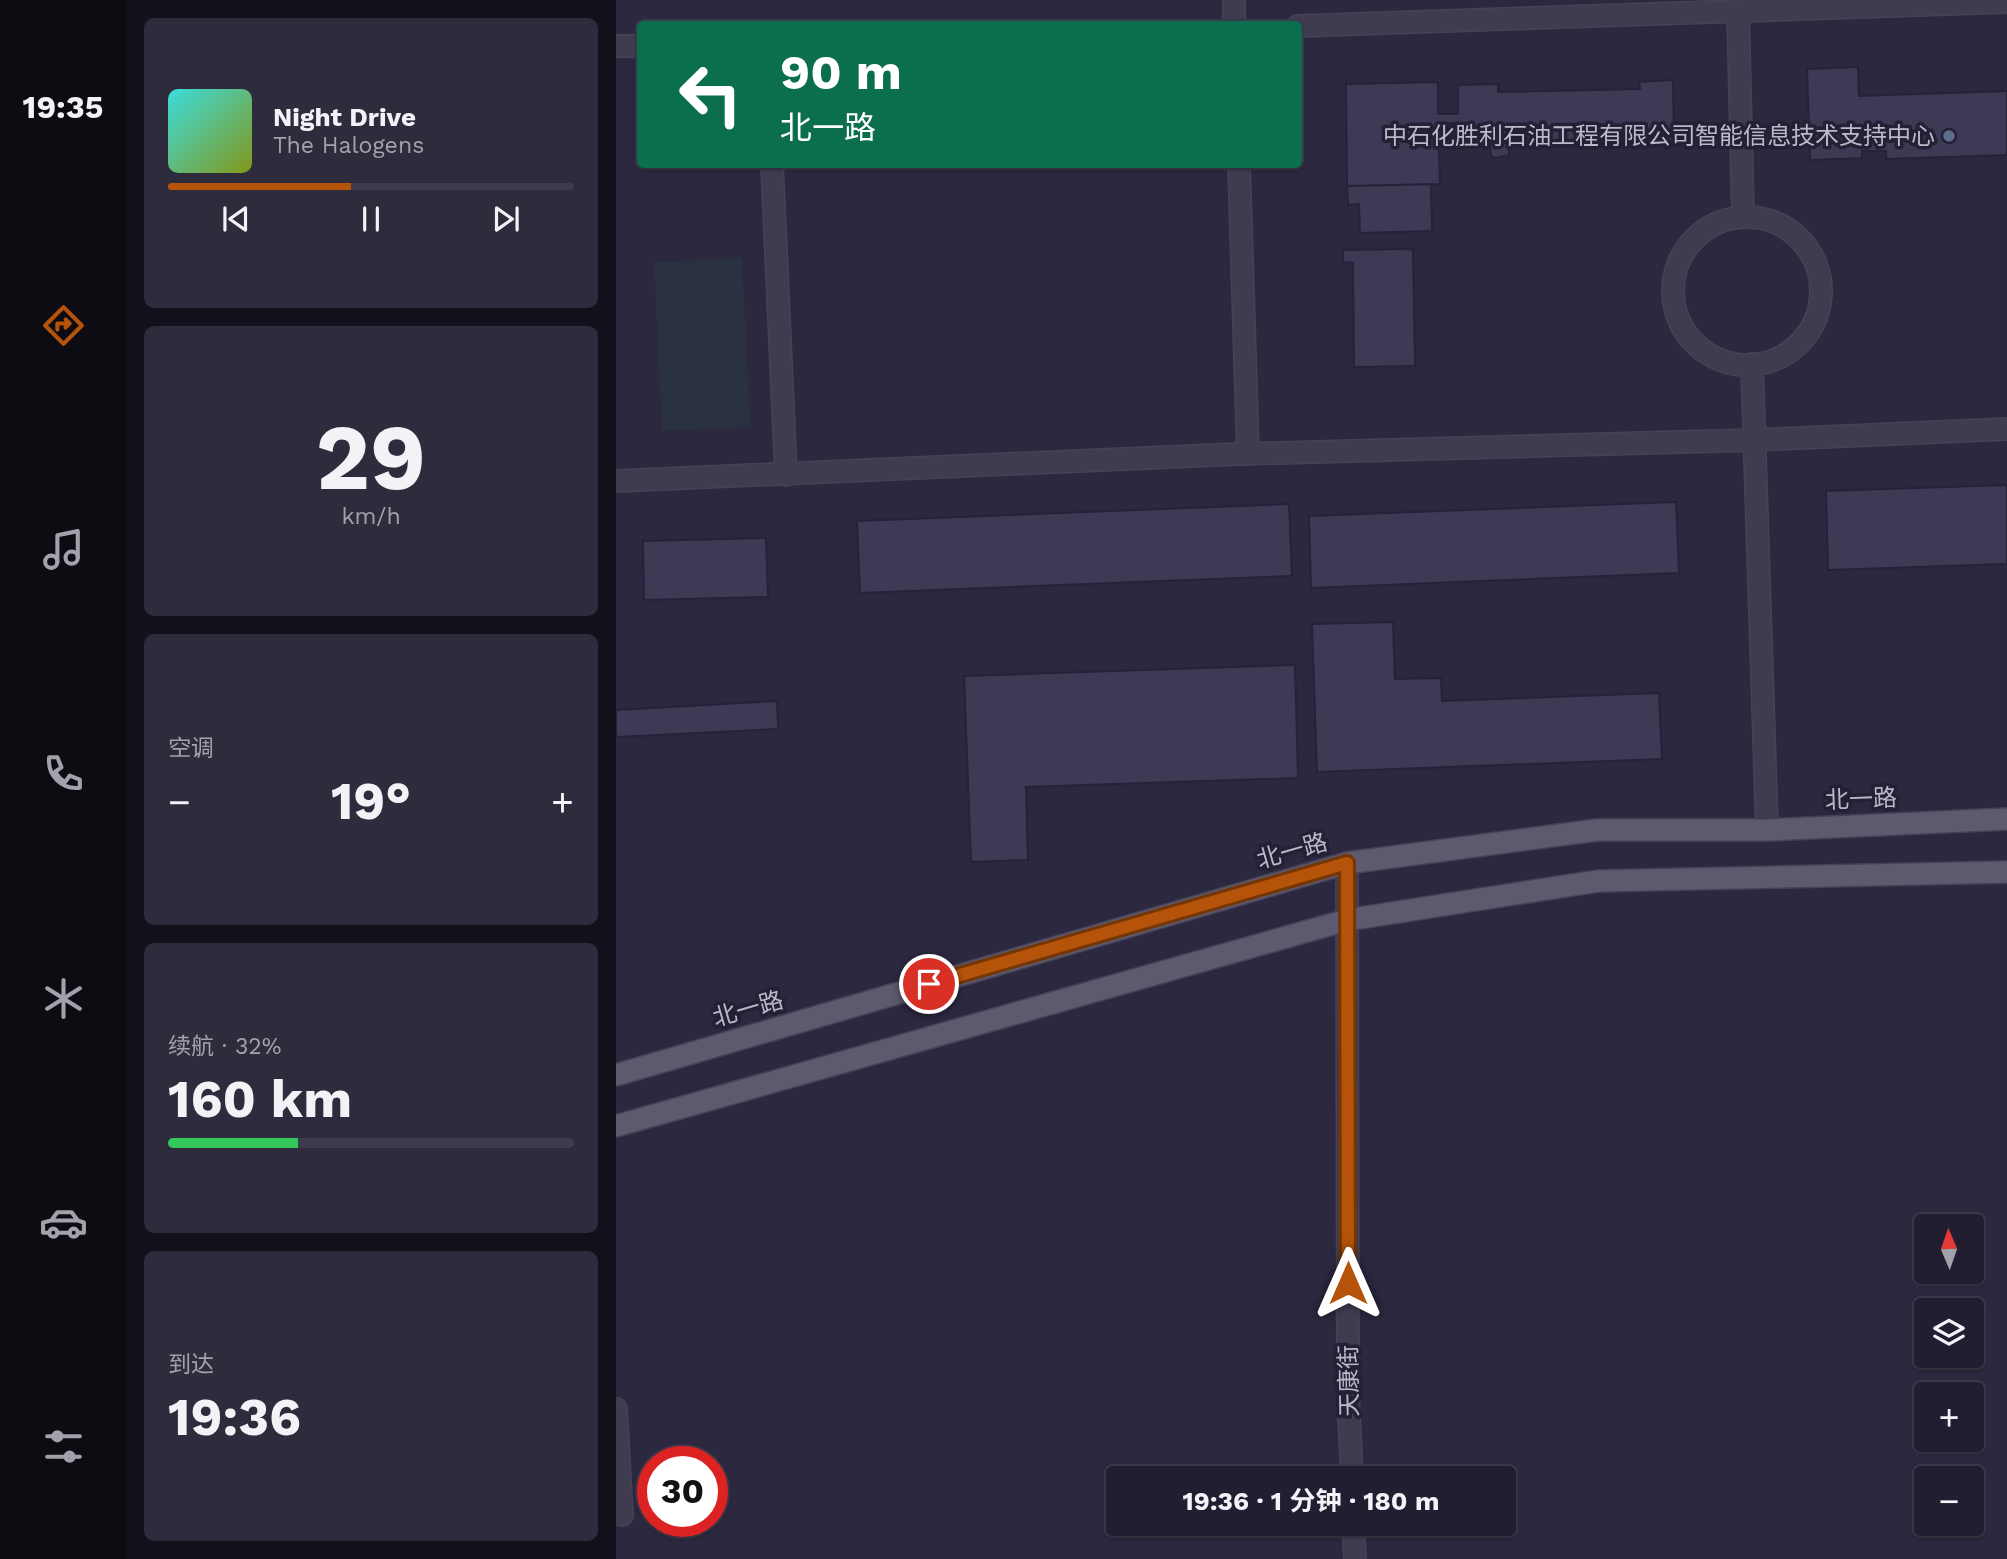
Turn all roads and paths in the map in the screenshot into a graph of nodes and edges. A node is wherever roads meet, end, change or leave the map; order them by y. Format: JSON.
{"nodes":[{"id":1,"x":1234,"y":0,"type":"edge"},
{"id":2,"x":2007,"y":2,"type":"edge"},
{"id":3,"x":1738,"y":11,"type":"junction"},
{"id":4,"x":1234,"y":21,"type":"edge"},
{"id":5,"x":1302,"y":26,"type":"edge"},
{"id":6,"x":616,"y":46,"type":"edge"},
{"id":7,"x":637,"y":46,"type":"edge"},
{"id":8,"x":772,"y":168,"type":"edge"},
{"id":9,"x":1239,"y":168,"type":"edge"},
{"id":10,"x":1743,"y":217,"type":"junction"},
{"id":11,"x":1752,"y":364,"type":"junction"},
{"id":12,"x":2007,"y":429,"type":"edge"},
{"id":13,"x":1753,"y":440,"type":"junction"},
{"id":14,"x":1248,"y":454,"type":"junction"},
{"id":15,"x":786,"y":475,"type":"junction"},
{"id":16,"x":616,"y":481,"type":"edge"},
{"id":17,"x":2007,"y":819,"type":"edge"},
{"id":18,"x":1768,"y":830,"type":"junction"},
{"id":19,"x":1347,"y":863,"type":"junction"},
{"id":20,"x":2007,"y":872,"type":"edge"},
{"id":21,"x":1347,"y":920,"type":"junction"},
{"id":22,"x":616,"y":1074,"type":"edge"},
{"id":23,"x":616,"y":1126,"type":"edge"},
{"id":24,"x":616,"y":1409,"type":"edge"},
{"id":25,"x":1351,"y":1466,"type":"edge"},
{"id":26,"x":622,"y":1515,"type":"dead end"},
{"id":27,"x":1354,"y":1536,"type":"edge"},
{"id":28,"x":1355,"y":1559,"type":"edge"}],
"edges":[{"from":1,"to":4,"type":"street"},
{"from":2,"to":3,"type":"street"},
{"from":3,"to":5,"type":"street"},
{"from":3,"to":10,"type":"street"},
{"from":6,"to":7,"type":"street"},
{"from":8,"to":15,"type":"street"},
{"from":9,"to":14,"type":"street"},
{"from":10,"to":11,"type":"street"},
{"from":10,"to":11,"type":"street"},
{"from":11,"to":13,"type":"street"},
{"from":12,"to":13,"type":"street"},
{"from":13,"to":14,"type":"street"},
{"from":13,"to":18,"type":"street"},
{"from":14,"to":15,"type":"street"},
{"from":15,"to":16,"type":"street"},
{"from":17,"to":18,"type":"main road","name":"北一路"},
{"from":18,"to":19,"type":"main road","name":"北一路"},
{"from":19,"to":21,"type":"street","name":"天康街"},
{"from":19,"to":22,"type":"main road","name":"北一路"},
{"from":20,"to":21,"type":"main road"},
{"from":21,"to":23,"type":"main road"},
{"from":21,"to":25,"type":"street","name":"天康街"},
{"from":24,"to":26,"type":"street"},
{"from":27,"to":28,"type":"street"}]}
